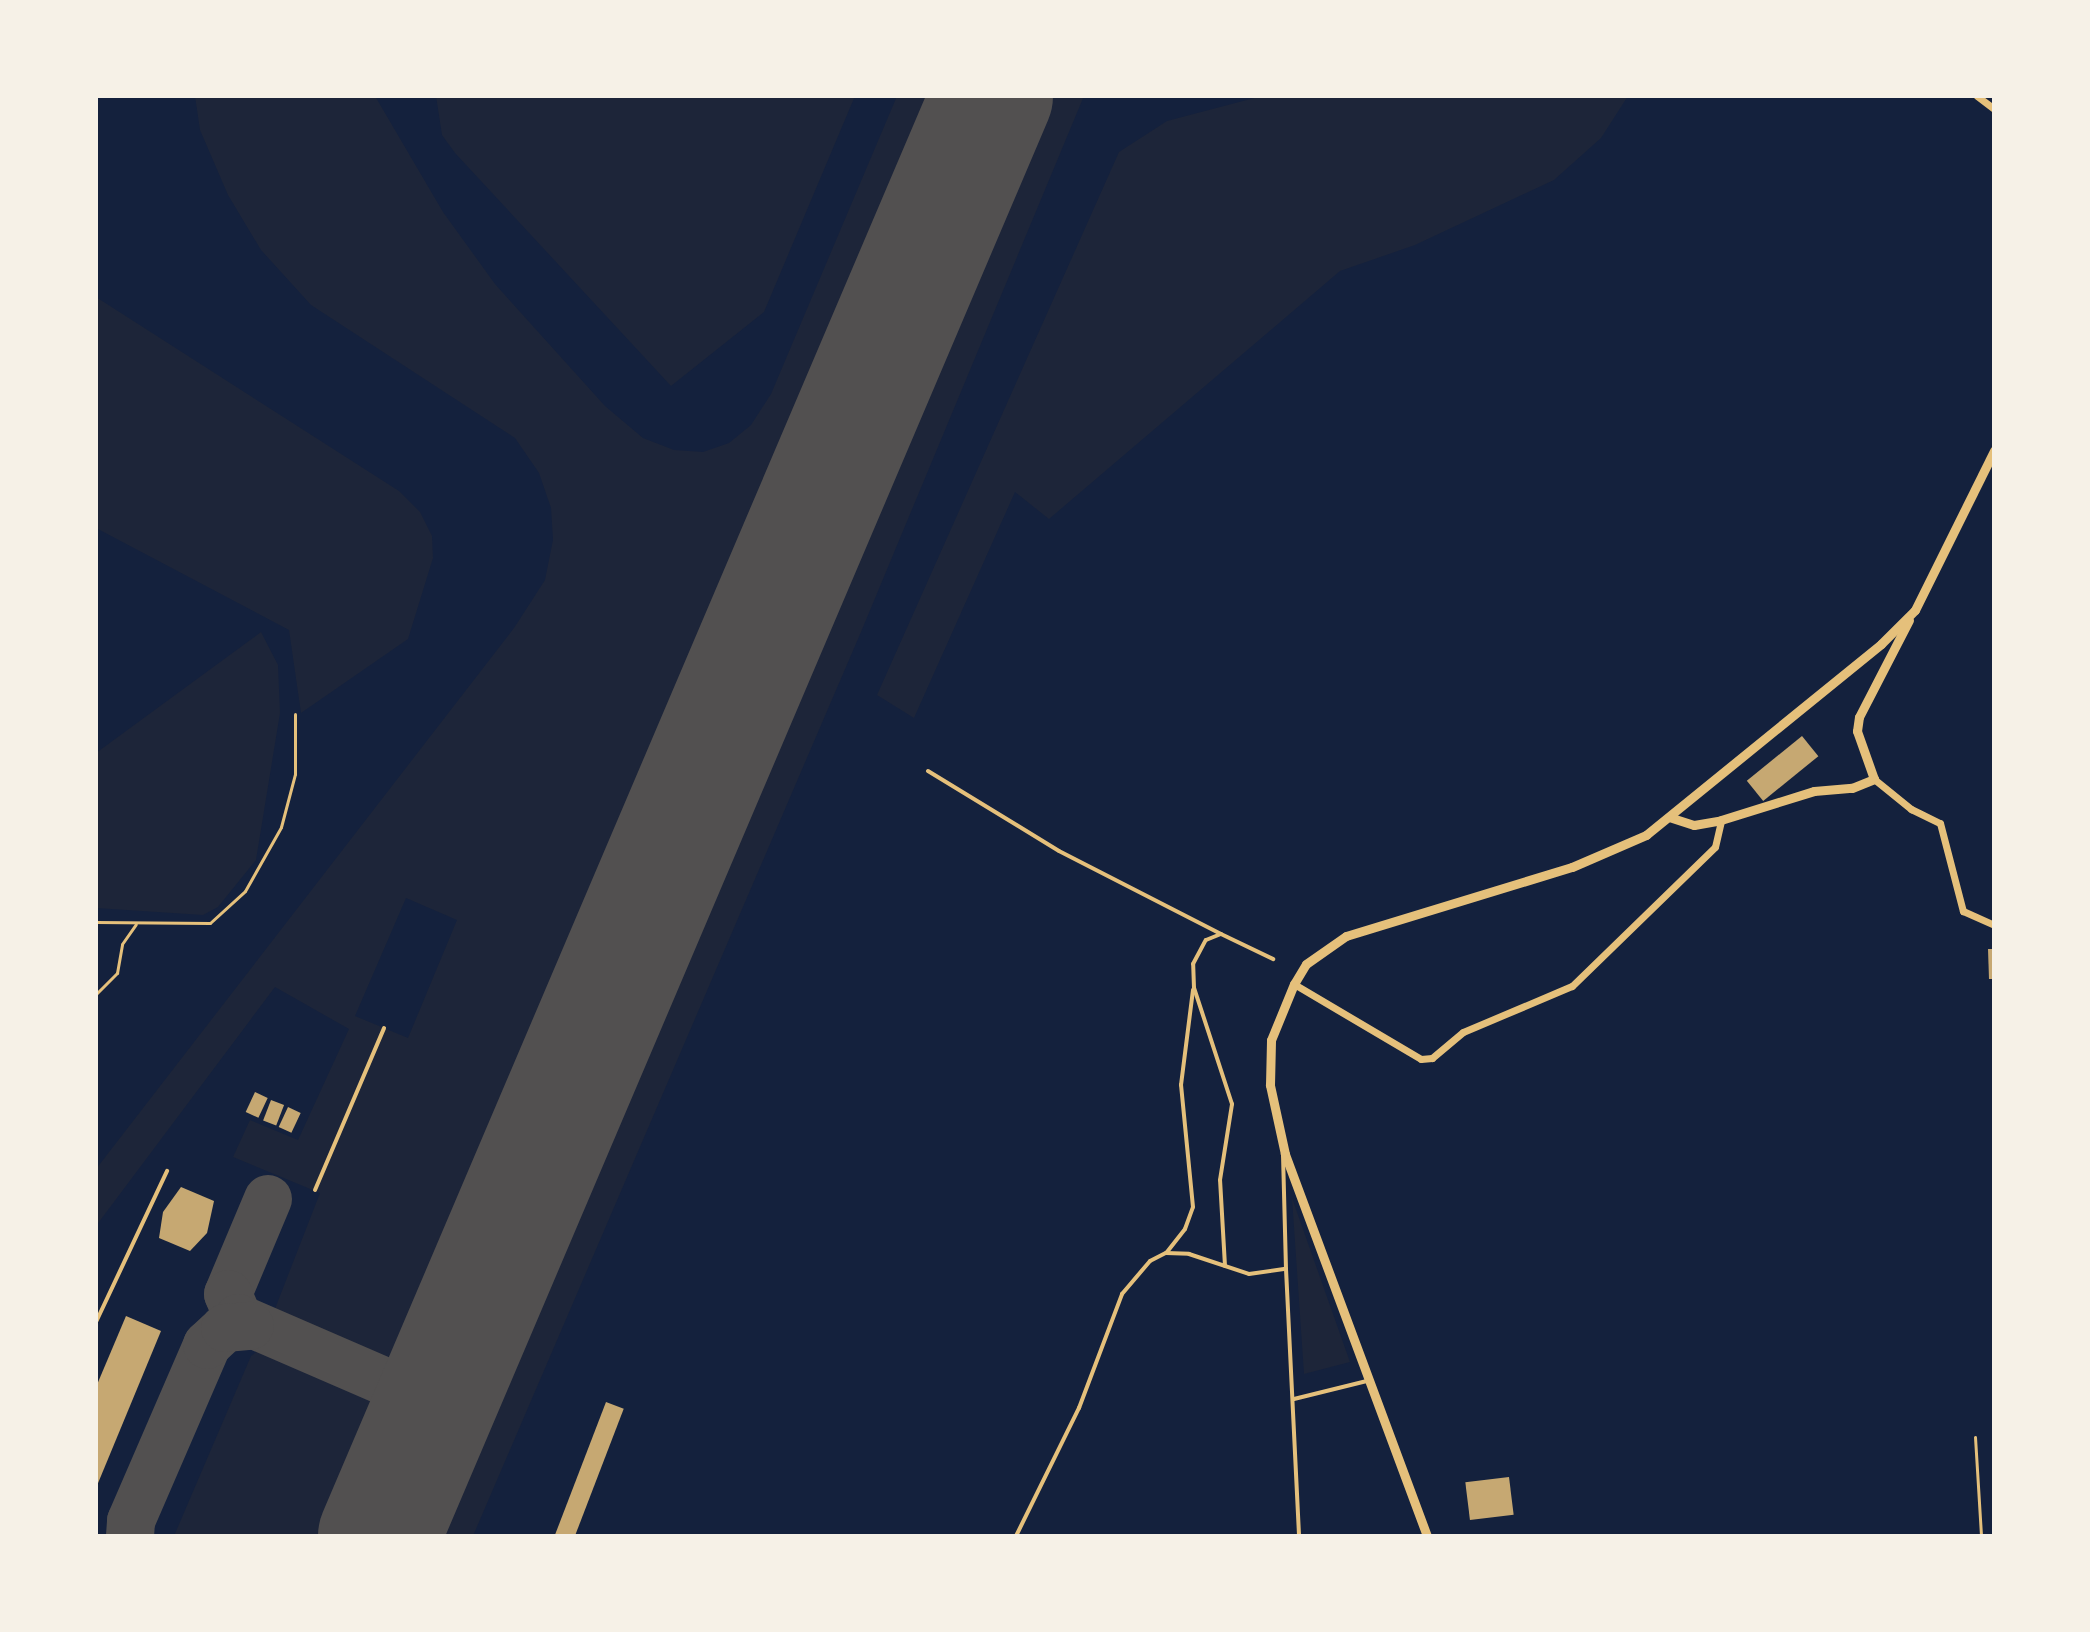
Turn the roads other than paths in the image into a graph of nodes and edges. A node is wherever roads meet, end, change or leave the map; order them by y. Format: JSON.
{"nodes":[{"id":1,"x":1977,"y":96,"type":"edge"},
{"id":2,"x":1994,"y":109,"type":"edge"},
{"id":3,"x":1994,"y":451,"type":"edge"},
{"id":4,"x":1915,"y":610,"type":"junction"},
{"id":5,"x":928,"y":771,"type":"dead end"},
{"id":6,"x":1874,"y":779,"type":"junction"},
{"id":7,"x":1669,"y":817,"type":"junction"},
{"id":8,"x":1721,"y":820,"type":"junction"},
{"id":9,"x":1994,"y":925,"type":"edge"},
{"id":10,"x":1221,"y":934,"type":"junction"},
{"id":11,"x":1273,"y":959,"type":"dead end"},
{"id":12,"x":1294,"y":984,"type":"junction"},
{"id":13,"x":1194,"y":988,"type":"junction"},
{"id":14,"x":384,"y":1028,"type":"dead end"},
{"id":15,"x":1283,"y":1147,"type":"junction"},
{"id":16,"x":167,"y":1171,"type":"dead end"},
{"id":17,"x":315,"y":1190,"type":"dead end"},
{"id":18,"x":1166,"y":1253,"type":"junction"},
{"id":19,"x":1225,"y":1266,"type":"junction"},
{"id":20,"x":1286,"y":1269,"type":"junction"},
{"id":21,"x":96,"y":1322,"type":"edge"},
{"id":22,"x":1369,"y":1380,"type":"junction"},
{"id":23,"x":1293,"y":1399,"type":"junction"},
{"id":24,"x":1016,"y":1536,"type":"edge"},
{"id":25,"x":1299,"y":1536,"type":"edge"},
{"id":26,"x":1427,"y":1536,"type":"edge"}],
"edges":[{"from":1,"to":2,"type":"street"},
{"from":3,"to":4,"type":"street"},
{"from":4,"to":6,"type":"street"},
{"from":4,"to":7,"type":"street"},
{"from":5,"to":10,"type":"lane"},
{"from":6,"to":8,"type":"street"},
{"from":6,"to":9,"type":"street"},
{"from":7,"to":8,"type":"street"},
{"from":7,"to":12,"type":"street"},
{"from":8,"to":12,"type":"street"},
{"from":10,"to":11,"type":"lane"},
{"from":10,"to":13,"type":"lane"},
{"from":12,"to":15,"type":"street"},
{"from":13,"to":18,"type":"lane"},
{"from":13,"to":19,"type":"lane"},
{"from":14,"to":17,"type":"lane"},
{"from":15,"to":20,"type":"lane"},
{"from":15,"to":22,"type":"street"},
{"from":16,"to":21,"type":"lane"},
{"from":18,"to":19,"type":"lane"},
{"from":18,"to":24,"type":"lane"},
{"from":19,"to":20,"type":"lane"},
{"from":20,"to":23,"type":"lane"},
{"from":22,"to":23,"type":"lane"},
{"from":22,"to":26,"type":"street"},
{"from":23,"to":25,"type":"lane"}]}
